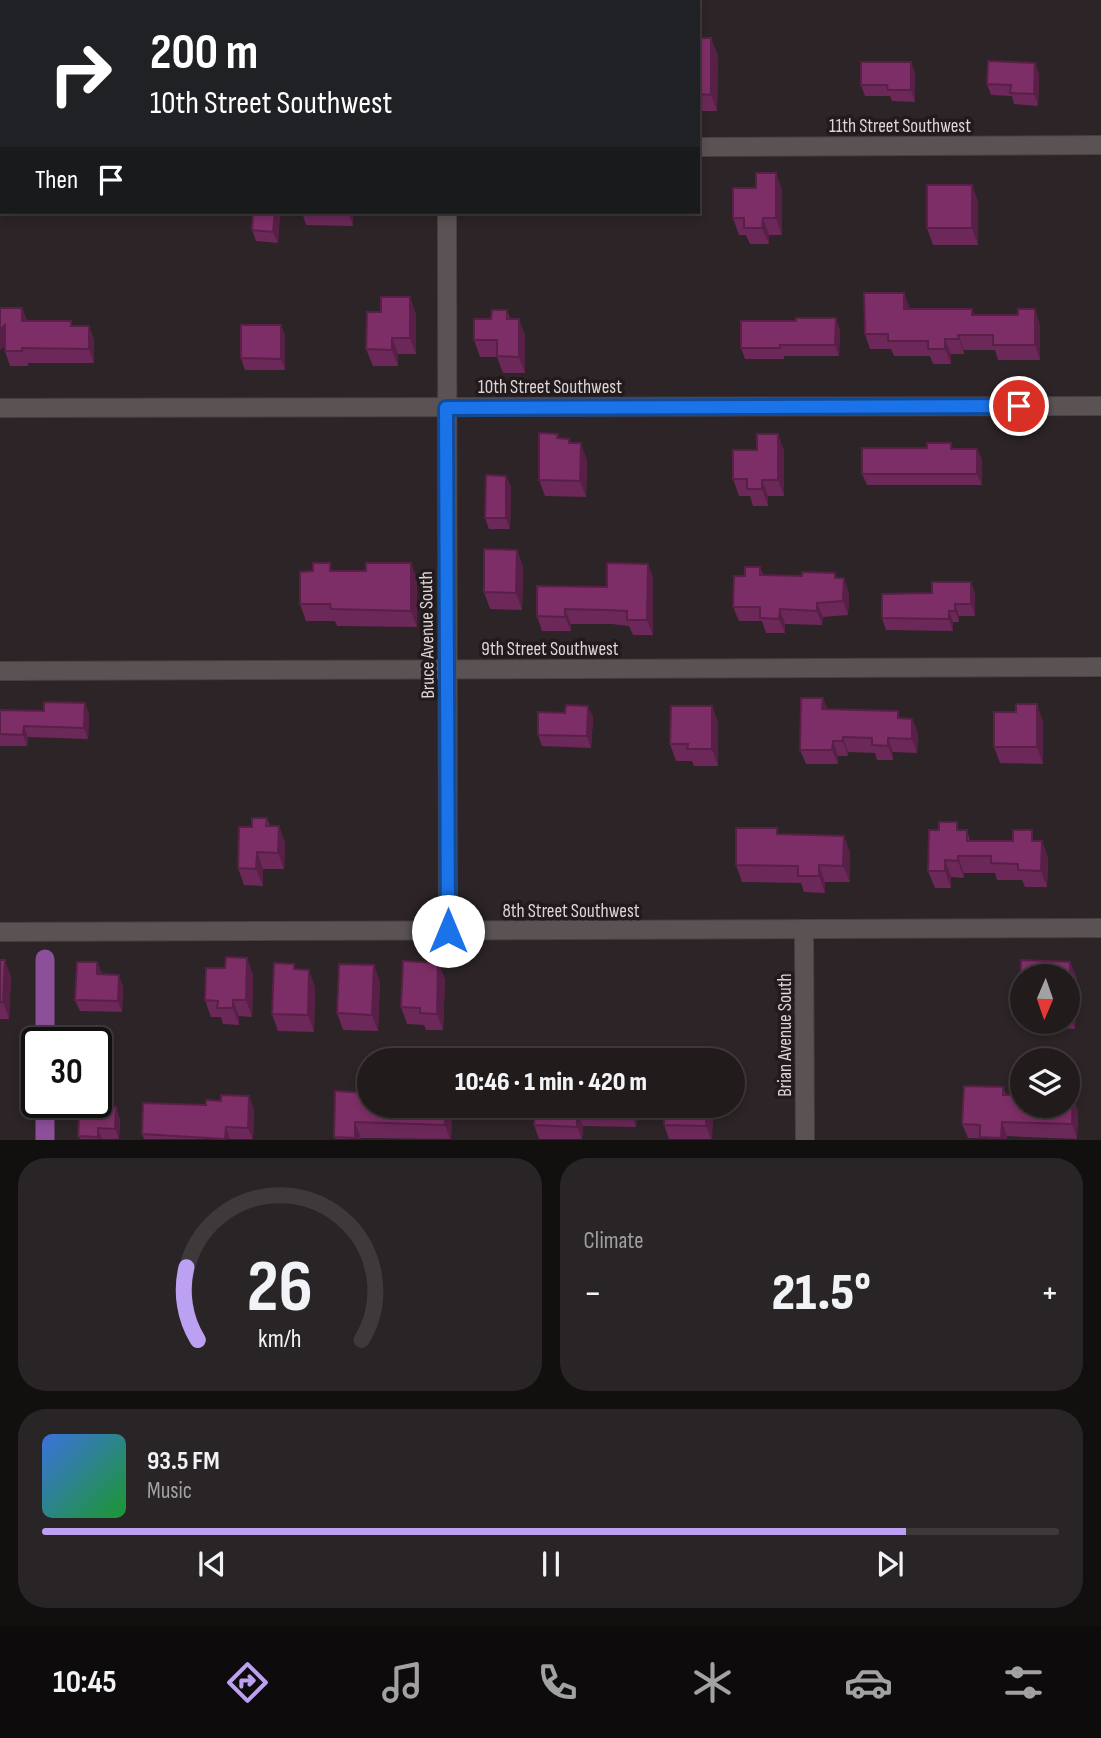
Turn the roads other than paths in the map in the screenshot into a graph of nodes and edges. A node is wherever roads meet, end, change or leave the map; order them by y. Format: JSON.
{"nodes":[{"id":1,"x":1101,"y":145,"type":"edge"},
{"id":2,"x":700,"y":147,"type":"edge"},
{"id":3,"x":447,"y":214,"type":"edge"},
{"id":4,"x":1101,"y":406,"type":"edge"},
{"id":5,"x":0,"y":408,"type":"edge"},
{"id":6,"x":446,"y":408,"type":"junction"},
{"id":7,"x":1101,"y":667,"type":"edge"},
{"id":8,"x":448,"y":669,"type":"junction"},
{"id":9,"x":0,"y":671,"type":"edge"},
{"id":10,"x":1101,"y":928,"type":"edge"},
{"id":11,"x":804,"y":930,"type":"junction"},
{"id":12,"x":448,"y":931,"type":"junction"},
{"id":13,"x":0,"y":932,"type":"edge"},
{"id":14,"x":805,"y":1139,"type":"edge"}],
"edges":[{"from":1,"to":2,"type":"street","name":"11th Street Southwest"},
{"from":3,"to":6,"type":"street","name":"Bruce Avenue South"},
{"from":4,"to":6,"type":"street","name":"10th Street Southwest"},
{"from":5,"to":6,"type":"street","name":"10th Street Southwest"},
{"from":6,"to":8,"type":"street","name":"Bruce Avenue South"},
{"from":7,"to":8,"type":"street","name":"9th Street Southwest"},
{"from":8,"to":9,"type":"street","name":"9th Street Southwest"},
{"from":8,"to":12,"type":"street","name":"Bruce Avenue South"},
{"from":10,"to":11,"type":"street","name":"8th Street Southwest"},
{"from":11,"to":12,"type":"street","name":"8th Street Southwest"},
{"from":11,"to":14,"type":"street","name":"Brian Avenue South"},
{"from":12,"to":13,"type":"street","name":"8th Street Southwest"}]}
